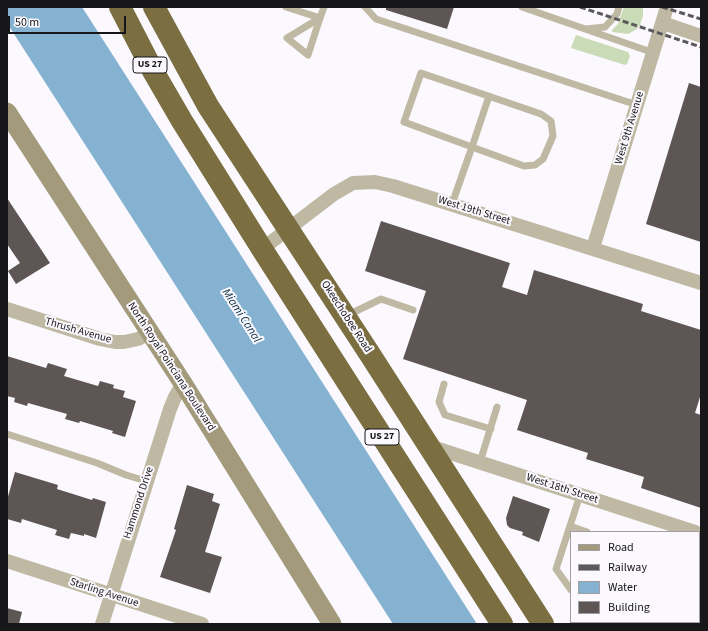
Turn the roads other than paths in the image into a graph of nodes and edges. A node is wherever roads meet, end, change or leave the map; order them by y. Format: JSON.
{"nodes":[{"id":1,"x":120,"y":7,"type":"edge"},
{"id":2,"x":154,"y":7,"type":"edge"},
{"id":3,"x":286,"y":7,"type":"edge"},
{"id":4,"x":324,"y":7,"type":"edge"},
{"id":5,"x":365,"y":7,"type":"edge"},
{"id":6,"x":522,"y":7,"type":"edge"},
{"id":7,"x":619,"y":7,"type":"edge"},
{"id":8,"x":663,"y":13,"type":"edge"},
{"id":9,"x":320,"y":18,"type":"junction"},
{"id":10,"x":585,"y":30,"type":"junction"},
{"id":11,"x":701,"y":36,"type":"edge"},
{"id":12,"x":654,"y":53,"type":"junction"},
{"id":13,"x":489,"y":96,"type":"junction"},
{"id":14,"x":637,"y":105,"type":"junction"},
{"id":15,"x":7,"y":112,"type":"edge"},
{"id":16,"x":472,"y":147,"type":"junction"},
{"id":17,"x":452,"y":204,"type":"junction"},
{"id":18,"x":289,"y":229,"type":"junction"},
{"id":19,"x":593,"y":248,"type":"junction"},
{"id":20,"x":262,"y":250,"type":"junction"},
{"id":21,"x":701,"y":283,"type":"edge"},
{"id":22,"x":7,"y":309,"type":"edge"},
{"id":23,"x":413,"y":310,"type":"dead end"},
{"id":24,"x":346,"y":316,"type":"junction"},
{"id":25,"x":150,"y":333,"type":"junction"},
{"id":26,"x":444,"y":384,"type":"dead end"},
{"id":27,"x":184,"y":385,"type":"junction"},
{"id":28,"x":497,"y":407,"type":"dead end"},
{"id":29,"x":491,"y":429,"type":"junction"},
{"id":30,"x":7,"y":434,"type":"edge"},
{"id":31,"x":429,"y":446,"type":"junction"},
{"id":32,"x":480,"y":462,"type":"junction"},
{"id":33,"x":146,"y":481,"type":"junction"},
{"id":34,"x":580,"y":495,"type":"junction"},
{"id":35,"x":570,"y":526,"type":"junction"},
{"id":36,"x":584,"y":531,"type":"edge"},
{"id":37,"x":692,"y":531,"type":"edge"},
{"id":38,"x":7,"y":561,"type":"edge"},
{"id":39,"x":570,"y":589,"type":"edge"},
{"id":40,"x":110,"y":595,"type":"junction"},
{"id":41,"x":102,"y":624,"type":"edge"},
{"id":42,"x":202,"y":624,"type":"edge"},
{"id":43,"x":332,"y":624,"type":"edge"},
{"id":44,"x":502,"y":624,"type":"edge"},
{"id":45,"x":544,"y":624,"type":"edge"}],
"edges":[{"from":1,"to":20,"type":"highway","number":"US 27"},
{"from":2,"to":18,"type":"highway","name":"Okeechobee Road","number":"US 27"},
{"from":3,"to":9,"type":"lane"},
{"from":4,"to":9,"type":"lane"},
{"from":5,"to":14,"type":"lane"},
{"from":6,"to":10,"type":"lane"},
{"from":7,"to":10,"type":"lane"},
{"from":8,"to":11,"type":"street"},
{"from":8,"to":12,"type":"street","name":"West 9th Avenue"},
{"from":9,"to":9,"type":"lane"},
{"from":10,"to":12,"type":"lane"},
{"from":12,"to":14,"type":"street","name":"West 9th Avenue"},
{"from":13,"to":16,"type":"lane"},
{"from":13,"to":16,"type":"lane"},
{"from":13,"to":16,"type":"lane"},
{"from":14,"to":19,"type":"street","name":"West 9th Avenue"},
{"from":15,"to":25,"type":"street","name":"North Royal Poinciana Boulevard"},
{"from":16,"to":17,"type":"lane"},
{"from":17,"to":18,"type":"street","name":"West 19th Street"},
{"from":17,"to":19,"type":"street","name":"West 19th Street"},
{"from":18,"to":20,"type":"street","name":"West 19th Street"},
{"from":18,"to":24,"type":"highway","name":"Okeechobee Road","number":"US 27"},
{"from":19,"to":21,"type":"street","name":"West 19th Street"},
{"from":20,"to":44,"type":"highway","number":"US 27"},
{"from":22,"to":25,"type":"street","name":"Thrush Avenue"},
{"from":23,"to":24,"type":"lane"},
{"from":24,"to":31,"type":"highway","name":"Okeechobee Road","number":"US 27"},
{"from":25,"to":27,"type":"street","name":"North Royal Poinciana Boulevard"},
{"from":26,"to":29,"type":"lane"},
{"from":27,"to":33,"type":"street","name":"Hammond Drive"},
{"from":27,"to":43,"type":"street","name":"North Royal Poinciana Boulevard"},
{"from":28,"to":29,"type":"lane"},
{"from":29,"to":32,"type":"lane"},
{"from":30,"to":33,"type":"lane"},
{"from":31,"to":32,"type":"street","name":"West 18th Street"},
{"from":31,"to":45,"type":"highway","name":"Okeechobee Road","number":"US 27"},
{"from":32,"to":34,"type":"street","name":"West 18th Street"},
{"from":33,"to":40,"type":"street","name":"Hammond Drive"},
{"from":34,"to":35,"type":"lane"},
{"from":34,"to":37,"type":"street","name":"West 18th Street"},
{"from":35,"to":36,"type":"lane"},
{"from":35,"to":39,"type":"lane"},
{"from":38,"to":40,"type":"street","name":"Starling Avenue"},
{"from":40,"to":41,"type":"street","name":"Hammond Drive"},
{"from":40,"to":42,"type":"street","name":"Starling Avenue"}]}
